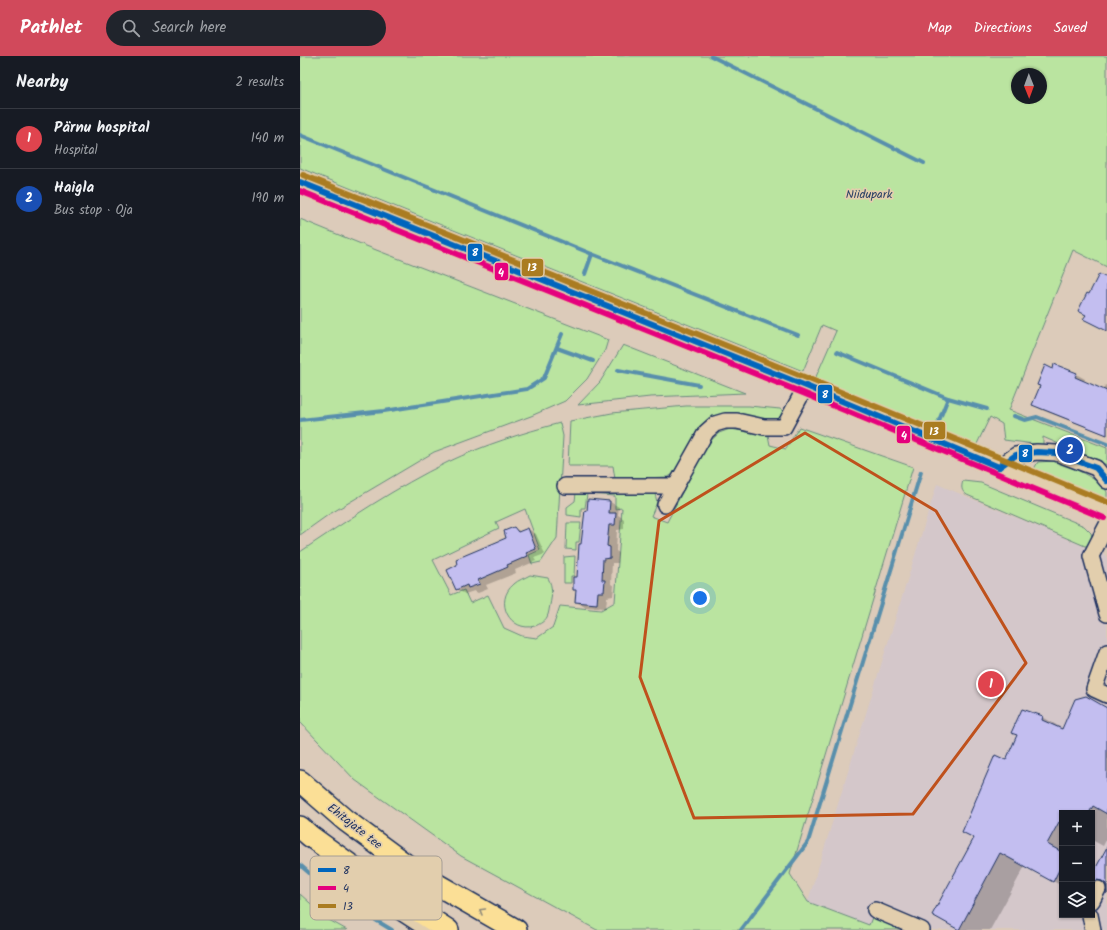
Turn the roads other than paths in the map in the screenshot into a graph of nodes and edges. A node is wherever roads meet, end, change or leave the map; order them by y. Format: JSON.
{"nodes":[{"id":1,"x":300,"y":182,"type":"edge"},
{"id":2,"x":806,"y":386,"type":"junction"},
{"id":3,"x":998,"y":466,"type":"junction"},
{"id":4,"x":1107,"y":481,"type":"edge"},
{"id":5,"x":565,"y":486,"type":"dead end"},
{"id":6,"x":676,"y":486,"type":"junction"},
{"id":7,"x":665,"y":505,"type":"dead end"},
{"id":8,"x":1107,"y":511,"type":"edge"},
{"id":9,"x":1107,"y":525,"type":"edge"},
{"id":10,"x":1107,"y":614,"type":"edge"},
{"id":11,"x":1107,"y":652,"type":"edge"},
{"id":12,"x":1107,"y":695,"type":"edge"},
{"id":13,"x":300,"y":782,"type":"edge"},
{"id":14,"x":305,"y":831,"type":"edge"},
{"id":15,"x":327,"y":856,"type":"edge"},
{"id":16,"x":339,"y":856,"type":"edge"},
{"id":17,"x":394,"y":856,"type":"edge"},
{"id":18,"x":442,"y":887,"type":"edge"},
{"id":19,"x":875,"y":910,"type":"dead end"},
{"id":20,"x":1091,"y":918,"type":"edge"},
{"id":21,"x":413,"y":920,"type":"edge"},
{"id":22,"x":432,"y":920,"type":"edge"},
{"id":23,"x":428,"y":930,"type":"edge"},
{"id":24,"x":448,"y":930,"type":"edge"},
{"id":25,"x":516,"y":930,"type":"edge"},
{"id":26,"x":922,"y":930,"type":"edge"},
{"id":27,"x":1093,"y":930,"type":"edge"}],
"edges":[{"from":1,"to":2,"type":"street"},
{"from":2,"to":3,"type":"street"},
{"from":2,"to":6,"type":"street"},
{"from":3,"to":4,"type":"street"},
{"from":3,"to":8,"type":"street"},
{"from":5,"to":6,"type":"street"},
{"from":6,"to":7,"type":"street"},
{"from":9,"to":10,"type":"street"},
{"from":11,"to":12,"type":"street"},
{"from":17,"to":13,"type":"highway","name":"Ehitajate tee","one_way":true},
{"from":14,"to":15,"type":"street"},
{"from":14,"to":16,"type":"highway"},
{"from":25,"to":18,"type":"highway","name":"Ehitajate tee","one_way":true},
{"from":19,"to":26,"type":"street"},
{"from":20,"to":27,"type":"street"},
{"from":21,"to":23,"type":"street"},
{"from":22,"to":24,"type":"highway"}]}
